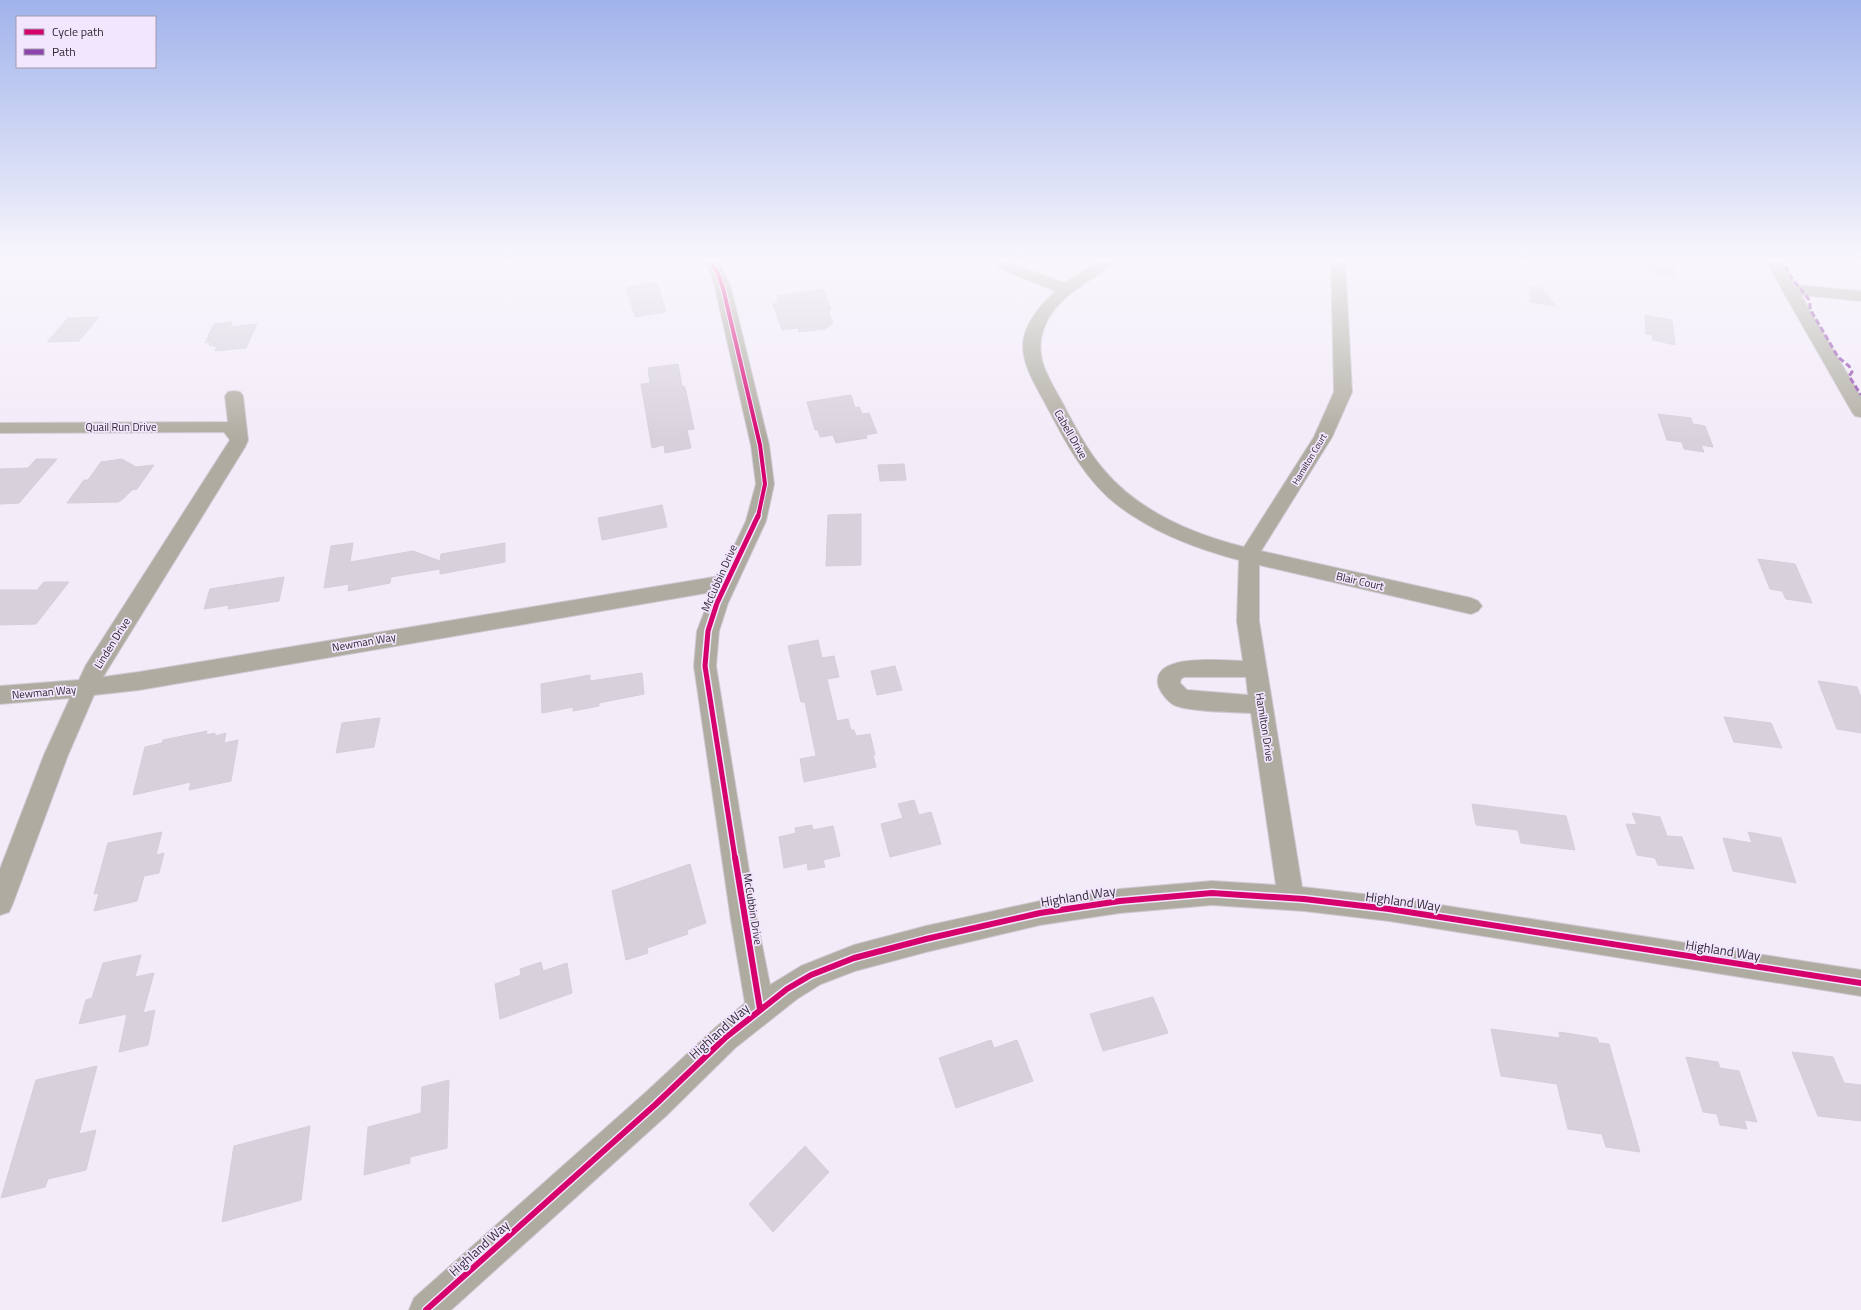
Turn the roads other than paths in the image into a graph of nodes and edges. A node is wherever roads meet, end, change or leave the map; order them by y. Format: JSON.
{"nodes":[{"id":1,"x":730,"y":319,"type":"edge"},
{"id":2,"x":1040,"y":319,"type":"edge"},
{"id":3,"x":1340,"y":319,"type":"edge"},
{"id":4,"x":1808,"y":319,"type":"edge"},
{"id":5,"x":234,"y":396,"type":"dead end"},
{"id":6,"x":1860,"y":409,"type":"edge"},
{"id":7,"x":0,"y":428,"type":"edge"},
{"id":8,"x":238,"y":436,"type":"junction"},
{"id":9,"x":1249,"y":555,"type":"junction"},
{"id":10,"x":728,"y":582,"type":"junction"},
{"id":11,"x":1471,"y":606,"type":"dead end"},
{"id":12,"x":1256,"y":670,"type":"junction"},
{"id":13,"x":85,"y":688,"type":"junction"},
{"id":14,"x":0,"y":695,"type":"edge"},
{"id":15,"x":1262,"y":705,"type":"junction"},
{"id":16,"x":1291,"y":898,"type":"junction"},
{"id":17,"x":0,"y":903,"type":"edge"},
{"id":18,"x":1861,"y":983,"type":"edge"},
{"id":19,"x":760,"y":1009,"type":"junction"},
{"id":20,"x":426,"y":1310,"type":"edge"}],
"edges":[{"from":1,"to":10,"type":"street","name":"McCubbin Drive"},
{"from":2,"to":9,"type":"street","name":"Cabell Drive"},
{"from":3,"to":9,"type":"street","name":"Hamilton Court"},
{"from":4,"to":6,"type":"street"},
{"from":5,"to":8,"type":"street","name":"Linden Drive"},
{"from":7,"to":8,"type":"street","name":"Quail Run Drive"},
{"from":8,"to":13,"type":"street","name":"Linden Drive"},
{"from":9,"to":11,"type":"street","name":"Blair Court"},
{"from":9,"to":12,"type":"street","name":"Hamilton Drive"},
{"from":10,"to":13,"type":"street","name":"Newman Way"},
{"from":10,"to":19,"type":"street","name":"McCubbin Drive"},
{"from":12,"to":15,"type":"street","name":"Hamilton Drive"},
{"from":12,"to":15,"type":"street"},
{"from":13,"to":14,"type":"street","name":"Newman Way"},
{"from":13,"to":17,"type":"street","name":"Linden Drive"},
{"from":15,"to":16,"type":"street","name":"Hamilton Drive"},
{"from":16,"to":18,"type":"street","name":"Highland Way"},
{"from":16,"to":19,"type":"street","name":"Highland Way"},
{"from":19,"to":20,"type":"street","name":"Highland Way"}]}
